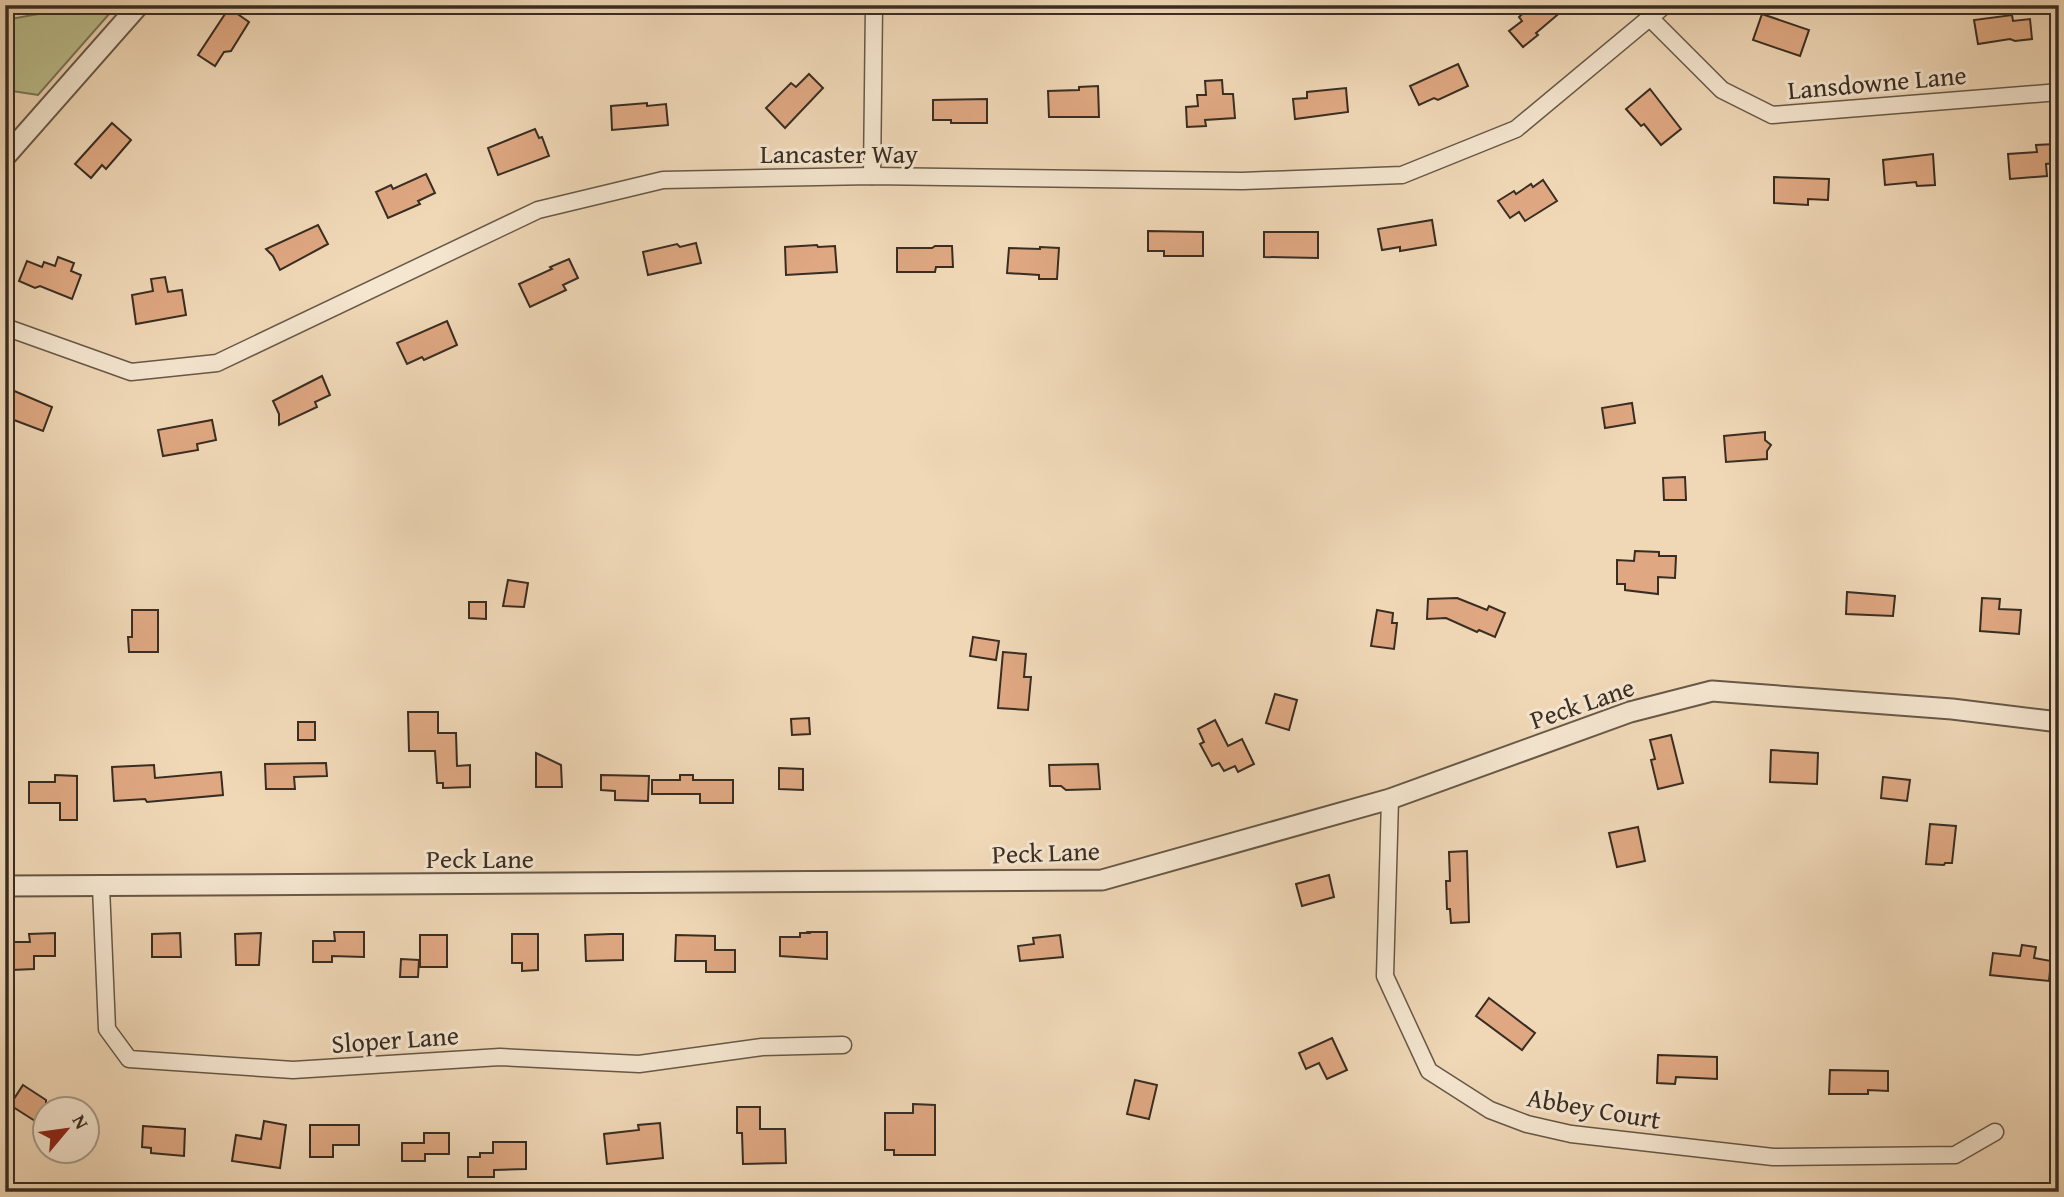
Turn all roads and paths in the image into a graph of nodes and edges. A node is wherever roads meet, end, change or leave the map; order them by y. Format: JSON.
{"nodes":[{"id":1,"x":139,"y":5,"type":"edge"},
{"id":2,"x":874,"y":5,"type":"edge"},
{"id":3,"x":1665,"y":5,"type":"edge"},
{"id":4,"x":1650,"y":18,"type":"junction"},
{"id":5,"x":2059,"y":92,"type":"edge"},
{"id":6,"x":5,"y":157,"type":"edge"},
{"id":7,"x":873,"y":176,"type":"junction"},
{"id":8,"x":5,"y":327,"type":"edge"},
{"id":9,"x":2059,"y":722,"type":"edge"},
{"id":10,"x":1390,"y":799,"type":"junction"},
{"id":11,"x":5,"y":886,"type":"edge"},
{"id":12,"x":101,"y":887,"type":"junction"},
{"id":13,"x":843,"y":1045,"type":"dead end"},
{"id":14,"x":1995,"y":1132,"type":"dead end"}],
"edges":[{"from":1,"to":6,"type":"street"},
{"from":2,"to":7,"type":"street"},
{"from":3,"to":4,"type":"street","name":"Lancaster Way"},
{"from":4,"to":5,"type":"street","name":"Lansdowne Lane"},
{"from":4,"to":7,"type":"street","name":"Lancaster Way"},
{"from":7,"to":8,"type":"street","name":"Lancaster Way"},
{"from":9,"to":10,"type":"street","name":"Peck Lane"},
{"from":10,"to":12,"type":"street","name":"Peck Lane"},
{"from":10,"to":14,"type":"street","name":"Abbey Court"},
{"from":11,"to":12,"type":"street","name":"Peck Lane"},
{"from":12,"to":13,"type":"street","name":"Sloper Lane"}]}
